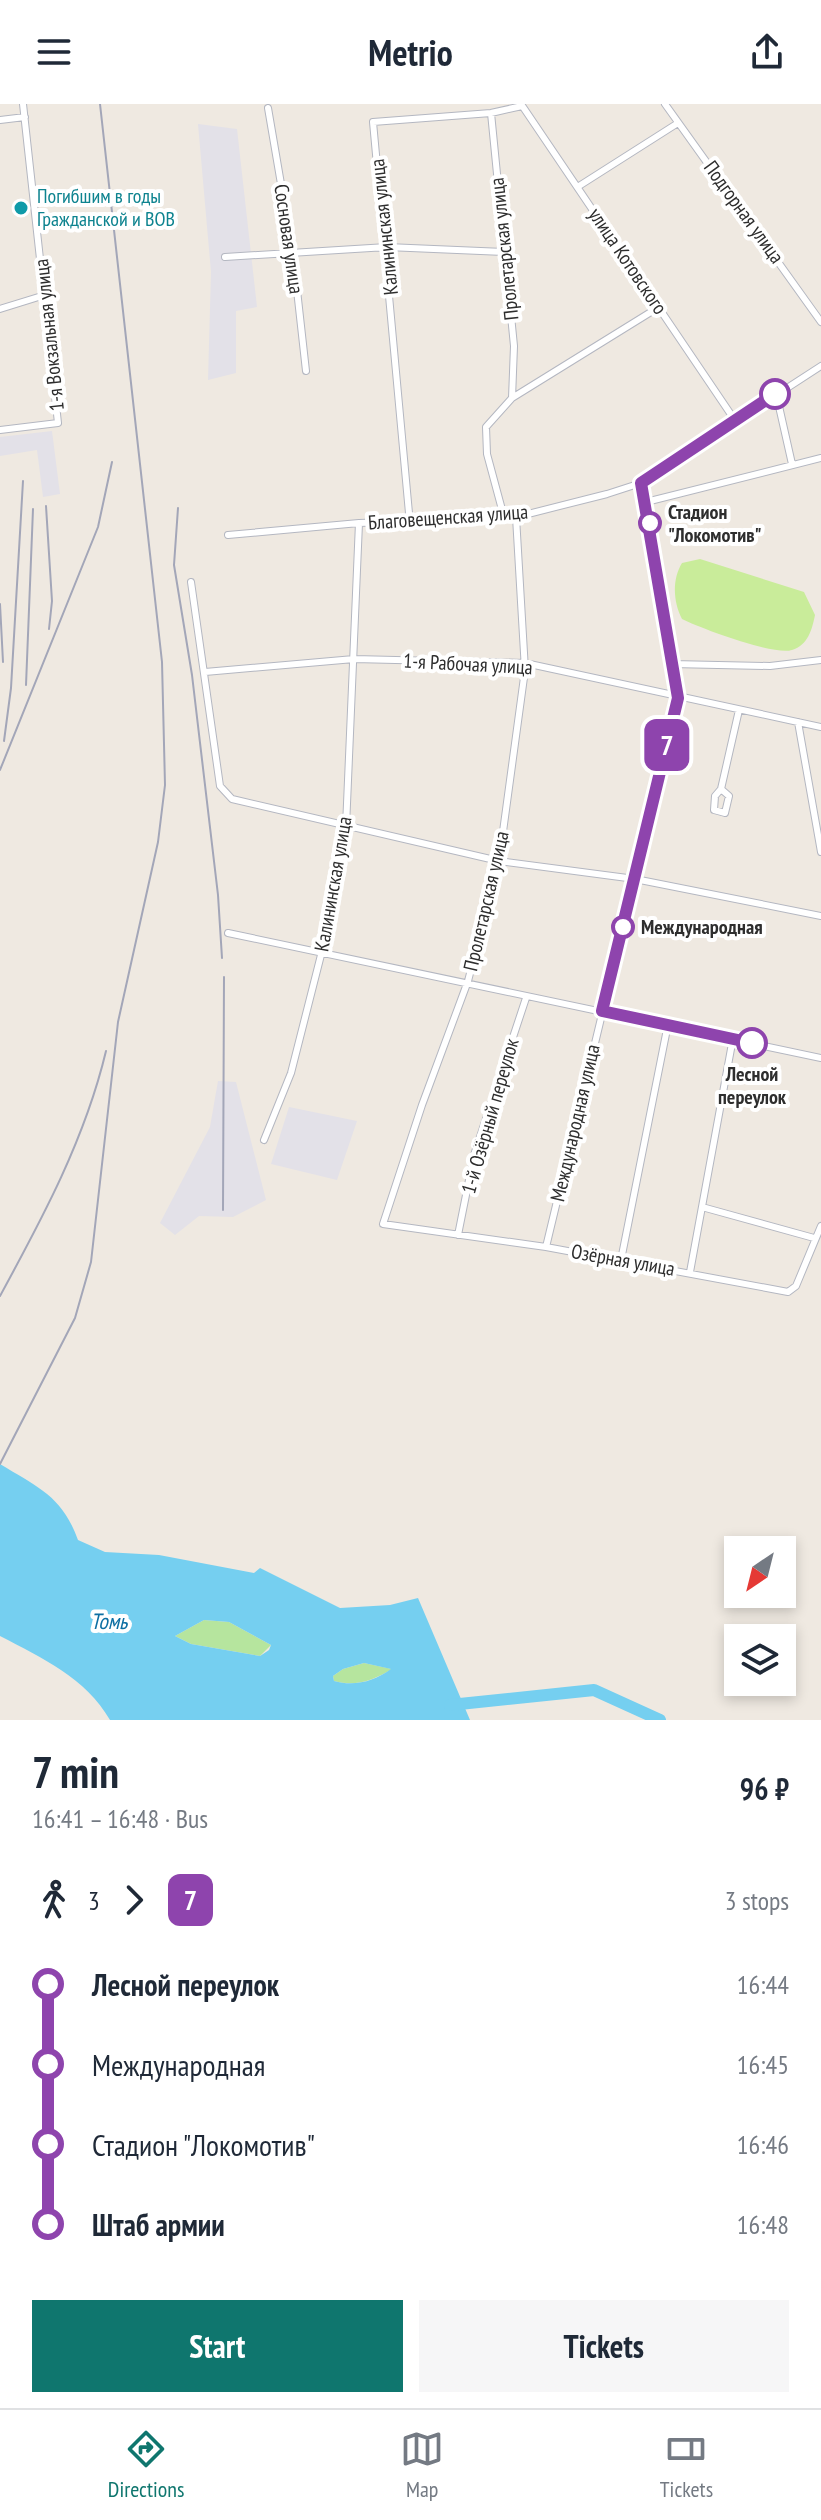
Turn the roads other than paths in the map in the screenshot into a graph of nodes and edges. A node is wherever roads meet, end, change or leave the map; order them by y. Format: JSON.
{"nodes":[{"id":1,"x":23,"y":104,"type":"edge"},
{"id":2,"x":665,"y":104,"type":"edge"},
{"id":3,"x":521,"y":105,"type":"edge"},
{"id":4,"x":268,"y":108,"type":"dead end"},
{"id":5,"x":491,"y":113,"type":"junction"},
{"id":6,"x":25,"y":117,"type":"junction"},
{"id":7,"x":0,"y":120,"type":"edge"},
{"id":8,"x":678,"y":123,"type":"junction"},
{"id":9,"x":579,"y":186,"type":"junction"},
{"id":10,"x":387,"y":247,"type":"junction"},
{"id":11,"x":504,"y":252,"type":"junction"},
{"id":12,"x":293,"y":254,"type":"junction"},
{"id":13,"x":225,"y":257,"type":"dead end"},
{"id":14,"x":45,"y":295,"type":"junction"},
{"id":15,"x":659,"y":307,"type":"junction"},
{"id":16,"x":0,"y":309,"type":"edge"},
{"id":17,"x":821,"y":322,"type":"edge"},
{"id":18,"x":821,"y":366,"type":"edge"},
{"id":19,"x":306,"y":371,"type":"dead end"},
{"id":20,"x":776,"y":393,"type":"junction"},
{"id":21,"x":512,"y":398,"type":"junction"},
{"id":22,"x":734,"y":419,"type":"junction"},
{"id":23,"x":0,"y":430,"type":"edge"},
{"id":24,"x":821,"y":458,"type":"edge"},
{"id":25,"x":792,"y":464,"type":"junction"},
{"id":26,"x":641,"y":483,"type":"junction"},
{"id":27,"x":646,"y":502,"type":"junction"},
{"id":28,"x":504,"y":517,"type":"junction"},
{"id":29,"x":516,"y":517,"type":"junction"},
{"id":30,"x":359,"y":523,"type":"junction"},
{"id":31,"x":410,"y":524,"type":"junction"},
{"id":32,"x":228,"y":535,"type":"dead end"},
{"id":33,"x":191,"y":582,"type":"dead end"},
{"id":34,"x":354,"y":659,"type":"junction"},
{"id":35,"x":821,"y":660,"type":"edge"},
{"id":36,"x":525,"y":663,"type":"junction"},
{"id":37,"x":672,"y":664,"type":"junction"},
{"id":38,"x":205,"y":672,"type":"junction"},
{"id":39,"x":678,"y":698,"type":"junction"},
{"id":40,"x":739,"y":710,"type":"junction"},
{"id":41,"x":798,"y":722,"type":"junction"},
{"id":42,"x":821,"y":727,"type":"edge"},
{"id":43,"x":721,"y":789,"type":"dead end"},
{"id":44,"x":346,"y":827,"type":"junction"},
{"id":45,"x":821,"y":852,"type":"edge"},
{"id":46,"x":499,"y":861,"type":"junction"},
{"id":47,"x":635,"y":879,"type":"junction"},
{"id":48,"x":821,"y":916,"type":"edge"},
{"id":49,"x":228,"y":933,"type":"dead end"},
{"id":50,"x":322,"y":951,"type":"junction"},
{"id":51,"x":468,"y":981,"type":"junction"},
{"id":52,"x":526,"y":998,"type":"junction"},
{"id":53,"x":602,"y":1011,"type":"junction"},
{"id":54,"x":668,"y":1024,"type":"junction"},
{"id":55,"x":733,"y":1038,"type":"junction"},
{"id":56,"x":821,"y":1058,"type":"edge"},
{"id":57,"x":264,"y":1140,"type":"dead end"},
{"id":58,"x":702,"y":1207,"type":"junction"},
{"id":59,"x":383,"y":1224,"type":"joint"},
{"id":60,"x":821,"y":1226,"type":"edge"},
{"id":61,"x":458,"y":1235,"type":"junction"},
{"id":62,"x":814,"y":1238,"type":"junction"},
{"id":63,"x":546,"y":1247,"type":"junction"},
{"id":64,"x":621,"y":1260,"type":"junction"},
{"id":65,"x":690,"y":1272,"type":"junction"}],
"edges":[{"from":1,"to":6,"type":"street","name":"1-я Вокзальная улица"},
{"from":2,"to":8,"type":"street","name":"Подгорная улица"},
{"from":3,"to":5,"type":"street"},
{"from":3,"to":9,"type":"street","name":"улица Котовского"},
{"from":4,"to":12,"type":"street","name":"Сосновая улица"},
{"from":5,"to":10,"type":"street","name":"Калининская улица"},
{"from":5,"to":11,"type":"street","name":"Пролетарская улица"},
{"from":6,"to":7,"type":"street"},
{"from":6,"to":14,"type":"street","name":"1-я Вокзальная улица"},
{"from":8,"to":9,"type":"street"},
{"from":8,"to":17,"type":"street","name":"Подгорная улица"},
{"from":9,"to":15,"type":"street","name":"улица Котовского"},
{"from":10,"to":11,"type":"street"},
{"from":10,"to":12,"type":"street"},
{"from":10,"to":31,"type":"street","name":"Калининская улица"},
{"from":11,"to":21,"type":"street","name":"Пролетарская улица"},
{"from":12,"to":13,"type":"street"},
{"from":12,"to":19,"type":"street","name":"Сосновая улица"},
{"from":14,"to":16,"type":"street"},
{"from":14,"to":23,"type":"street","name":"1-я Вокзальная улица"},
{"from":15,"to":21,"type":"street"},
{"from":15,"to":22,"type":"street","name":"улица Котовского"},
{"from":18,"to":20,"type":"street","name":"Благовещенская улица"},
{"from":20,"to":22,"type":"street","name":"Благовещенская улица"},
{"from":20,"to":25,"type":"street"},
{"from":21,"to":28,"type":"street"},
{"from":22,"to":26,"type":"street","name":"Благовещенская улица"},
{"from":24,"to":25,"type":"street"},
{"from":25,"to":27,"type":"street"},
{"from":26,"to":27,"type":"street","name":"Международная улица"},
{"from":26,"to":29,"type":"street","name":"Благовещенская улица"},
{"from":27,"to":37,"type":"street","name":"Международная улица"},
{"from":28,"to":29,"type":"street","name":"Благовещенская улица"},
{"from":28,"to":31,"type":"street","name":"Благовещенская улица"},
{"from":29,"to":36,"type":"street","name":"Пролетарская улица"},
{"from":30,"to":31,"type":"street","name":"Благовещенская улица"},
{"from":30,"to":32,"type":"street","name":"Благовещенская улица"},
{"from":30,"to":34,"type":"street","name":"Калининская улица"},
{"from":33,"to":38,"type":"street"},
{"from":34,"to":36,"type":"street","name":"1-я Рабочая улица"},
{"from":34,"to":38,"type":"street","name":"1-я Рабочая улица"},
{"from":34,"to":44,"type":"street","name":"Калининская улица"},
{"from":35,"to":37,"type":"street"},
{"from":36,"to":39,"type":"street","name":"1-я Рабочая улица"},
{"from":36,"to":46,"type":"street","name":"Пролетарская улица"},
{"from":37,"to":39,"type":"street","name":"Международная улица"},
{"from":38,"to":44,"type":"street"},
{"from":39,"to":40,"type":"street","name":"1-я Рабочая улица"},
{"from":39,"to":47,"type":"street","name":"Международная улица"},
{"from":40,"to":41,"type":"street","name":"1-я Рабочая улица"},
{"from":40,"to":43,"type":"street"},
{"from":41,"to":42,"type":"street","name":"1-я Рабочая улица"},
{"from":41,"to":45,"type":"street"},
{"from":44,"to":46,"type":"street"},
{"from":44,"to":50,"type":"street","name":"Калининская улица"},
{"from":46,"to":47,"type":"street"},
{"from":46,"to":51,"type":"street","name":"Пролетарская улица"},
{"from":47,"to":48,"type":"street"},
{"from":47,"to":53,"type":"street","name":"Международная улица"},
{"from":49,"to":50,"type":"street"},
{"from":50,"to":51,"type":"street"},
{"from":50,"to":57,"type":"street","name":"Калининская улица"},
{"from":51,"to":52,"type":"street"},
{"from":51,"to":59,"type":"street","name":"Пролетарская улица"},
{"from":52,"to":53,"type":"street"},
{"from":52,"to":61,"type":"street","name":"1-й Озёрный переулок"},
{"from":53,"to":54,"type":"street"},
{"from":53,"to":63,"type":"street","name":"Международная улица"},
{"from":54,"to":55,"type":"street"},
{"from":54,"to":64,"type":"street"},
{"from":55,"to":56,"type":"street"},
{"from":55,"to":58,"type":"street"},
{"from":58,"to":62,"type":"street"},
{"from":58,"to":65,"type":"street"},
{"from":59,"to":61,"type":"street","name":"Озёрная улица"},
{"from":60,"to":62,"type":"street","name":"Озёрная улица"},
{"from":61,"to":63,"type":"street","name":"Озёрная улица"},
{"from":62,"to":65,"type":"street","name":"Озёрная улица"},
{"from":63,"to":64,"type":"street","name":"Озёрная улица"},
{"from":64,"to":65,"type":"street","name":"Озёрная улица"}]}
